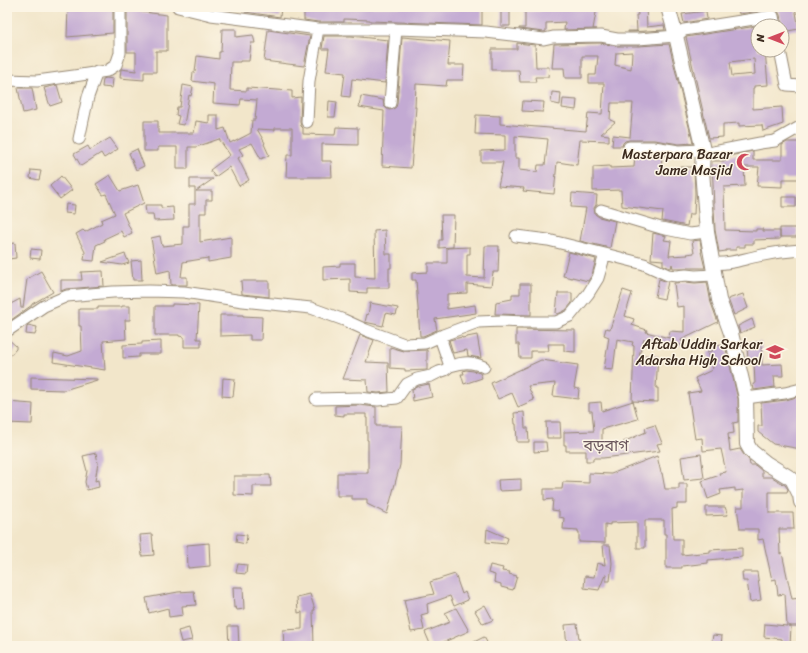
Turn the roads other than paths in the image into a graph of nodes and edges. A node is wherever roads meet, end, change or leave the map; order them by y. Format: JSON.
{"nodes":[{"id":1,"x":120,"y":7,"type":"edge"},
{"id":2,"x":178,"y":7,"type":"edge"},
{"id":3,"x":668,"y":7,"type":"edge"},
{"id":4,"x":220,"y":11,"type":"edge"},
{"id":5,"x":760,"y":18,"type":"edge"},
{"id":6,"x":773,"y":18,"type":"edge"},
{"id":7,"x":750,"y":20,"type":"edge"},
{"id":8,"x":318,"y":29,"type":"junction"},
{"id":9,"x":396,"y":29,"type":"junction"},
{"id":10,"x":676,"y":36,"type":"junction"},
{"id":11,"x":782,"y":58,"type":"edge"},
{"id":12,"x":97,"y":72,"type":"junction"},
{"id":13,"x":7,"y":80,"type":"edge"},
{"id":14,"x":801,"y":86,"type":"edge"},
{"id":15,"x":390,"y":103,"type":"dead end"},
{"id":16,"x":307,"y":122,"type":"dead end"},
{"id":17,"x":798,"y":128,"type":"dead end"},
{"id":18,"x":79,"y":139,"type":"dead end"},
{"id":19,"x":629,"y":147,"type":"dead end"},
{"id":20,"x":703,"y":152,"type":"junction"},
{"id":21,"x":601,"y":210,"type":"dead end"},
{"id":22,"x":707,"y":232,"type":"junction"},
{"id":23,"x":516,"y":236,"type":"dead end"},
{"id":24,"x":801,"y":250,"type":"edge"},
{"id":25,"x":605,"y":254,"type":"junction"},
{"id":26,"x":713,"y":269,"type":"junction"},
{"id":27,"x":7,"y":331,"type":"edge"},
{"id":28,"x":443,"y":335,"type":"junction"},
{"id":29,"x":450,"y":366,"type":"junction"},
{"id":30,"x":484,"y":367,"type":"dead end"},
{"id":31,"x":801,"y":389,"type":"edge"},
{"id":32,"x":746,"y":398,"type":"junction"},
{"id":33,"x":316,"y":399,"type":"dead end"},
{"id":34,"x":801,"y":502,"type":"edge"}],
"edges":[{"from":1,"to":12,"type":"street"},
{"from":2,"to":4,"type":"street"},
{"from":3,"to":10,"type":"main road"},
{"from":4,"to":8,"type":"street"},
{"from":5,"to":6,"type":"street"},
{"from":7,"to":10,"type":"street"},
{"from":8,"to":9,"type":"street"},
{"from":8,"to":16,"type":"street"},
{"from":9,"to":10,"type":"street"},
{"from":9,"to":15,"type":"street"},
{"from":10,"to":20,"type":"main road"},
{"from":11,"to":14,"type":"street"},
{"from":12,"to":13,"type":"street"},
{"from":12,"to":18,"type":"street"},
{"from":17,"to":20,"type":"street"},
{"from":19,"to":20,"type":"street"},
{"from":20,"to":22,"type":"main road"},
{"from":21,"to":22,"type":"street"},
{"from":22,"to":26,"type":"main road"},
{"from":23,"to":25,"type":"street"},
{"from":24,"to":26,"type":"street"},
{"from":25,"to":26,"type":"street"},
{"from":25,"to":28,"type":"street"},
{"from":26,"to":32,"type":"main road"},
{"from":27,"to":28,"type":"street"},
{"from":28,"to":29,"type":"street"},
{"from":29,"to":30,"type":"street"},
{"from":29,"to":33,"type":"street"},
{"from":31,"to":32,"type":"street"},
{"from":32,"to":34,"type":"main road"}]}
